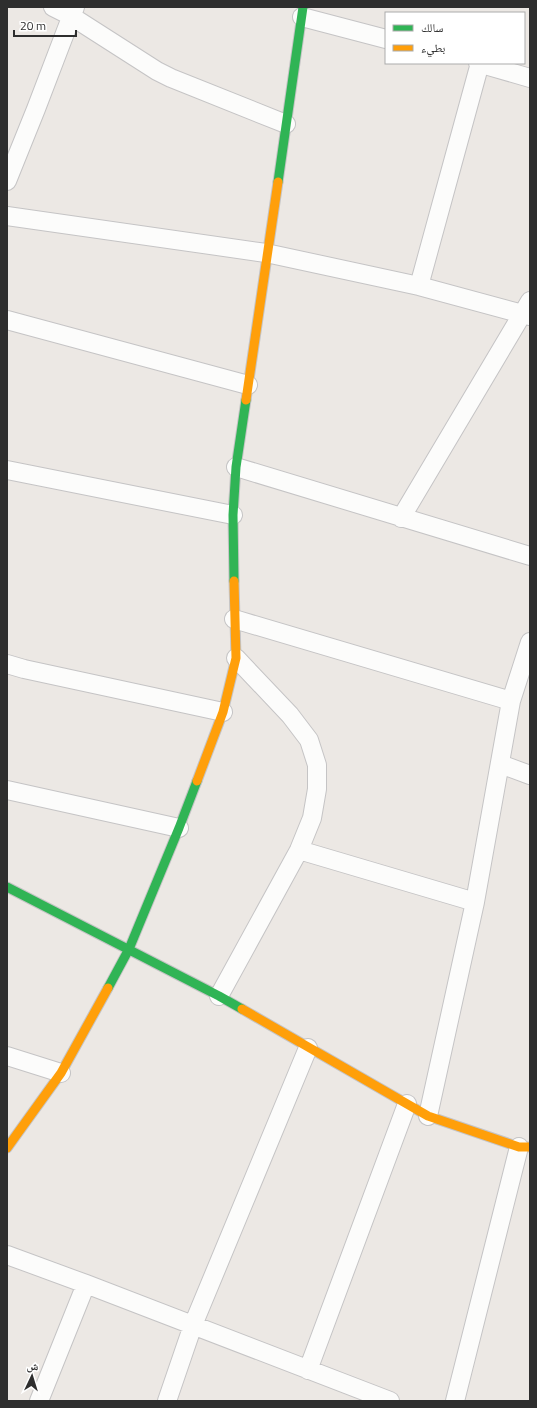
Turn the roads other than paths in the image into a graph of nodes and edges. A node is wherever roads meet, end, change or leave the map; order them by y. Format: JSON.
{"nodes":[{"id":1,"x":53,"y":7,"type":"edge"},
{"id":2,"x":73,"y":12,"type":"edge"},
{"id":3,"x":302,"y":12,"type":"edge"},
{"id":4,"x":385,"y":39,"type":"edge"},
{"id":5,"x":479,"y":64,"type":"edge"},
{"id":6,"x":482,"y":64,"type":"edge"},
{"id":7,"x":530,"y":78,"type":"edge"},
{"id":8,"x":286,"y":124,"type":"junction"},
{"id":9,"x":8,"y":175,"type":"edge"},
{"id":10,"x":7,"y":216,"type":"edge"},
{"id":11,"x":266,"y":253,"type":"junction"},
{"id":12,"x":419,"y":286,"type":"junction"},
{"id":13,"x":528,"y":310,"type":"edge"},
{"id":14,"x":7,"y":320,"type":"edge"},
{"id":15,"x":248,"y":386,"type":"junction"},
{"id":16,"x":236,"y":467,"type":"junction"},
{"id":17,"x":7,"y":470,"type":"edge"},
{"id":18,"x":232,"y":515,"type":"junction"},
{"id":19,"x":401,"y":518,"type":"junction"},
{"id":20,"x":530,"y":556,"type":"edge"},
{"id":21,"x":234,"y":619,"type":"junction"},
{"id":22,"x":530,"y":642,"type":"edge"},
{"id":23,"x":236,"y":658,"type":"junction"},
{"id":24,"x":7,"y":664,"type":"edge"},
{"id":25,"x":511,"y":701,"type":"junction"},
{"id":26,"x":223,"y":712,"type":"junction"},
{"id":27,"x":500,"y":764,"type":"junction"},
{"id":28,"x":530,"y":775,"type":"edge"},
{"id":29,"x":7,"y":790,"type":"edge"},
{"id":30,"x":179,"y":828,"type":"junction"},
{"id":31,"x":299,"y":850,"type":"junction"},
{"id":32,"x":7,"y":887,"type":"edge"},
{"id":33,"x":475,"y":902,"type":"junction"},
{"id":34,"x":128,"y":949,"type":"junction"},
{"id":35,"x":218,"y":996,"type":"junction"},
{"id":36,"x":308,"y":1048,"type":"junction"},
{"id":37,"x":7,"y":1056,"type":"edge"},
{"id":38,"x":61,"y":1073,"type":"junction"},
{"id":39,"x":407,"y":1104,"type":"junction"},
{"id":40,"x":428,"y":1116,"type":"junction"},
{"id":41,"x":525,"y":1147,"type":"edge"},
{"id":42,"x":7,"y":1148,"type":"edge"},
{"id":43,"x":7,"y":1255,"type":"edge"},
{"id":44,"x":86,"y":1284,"type":"junction"},
{"id":45,"x":193,"y":1325,"type":"junction"},
{"id":46,"x":308,"y":1370,"type":"junction"},
{"id":47,"x":372,"y":1398,"type":"edge"},
{"id":48,"x":39,"y":1401,"type":"edge"},
{"id":49,"x":167,"y":1401,"type":"edge"},
{"id":50,"x":390,"y":1401,"type":"edge"},
{"id":51,"x":455,"y":1401,"type":"edge"}],
"edges":[{"from":1,"to":2,"type":"street"},
{"from":2,"to":8,"type":"street"},
{"from":2,"to":9,"type":"street"},
{"from":3,"to":4,"type":"street"},
{"from":3,"to":8,"type":"street"},
{"from":5,"to":12,"type":"street"},
{"from":6,"to":7,"type":"street"},
{"from":8,"to":11,"type":"street"},
{"from":10,"to":11,"type":"street"},
{"from":11,"to":12,"type":"street"},
{"from":11,"to":15,"type":"street"},
{"from":12,"to":13,"type":"street"},
{"from":13,"to":19,"type":"street"},
{"from":14,"to":15,"type":"street"},
{"from":15,"to":16,"type":"street"},
{"from":16,"to":18,"type":"street"},
{"from":16,"to":19,"type":"street"},
{"from":17,"to":18,"type":"street"},
{"from":18,"to":21,"type":"street"},
{"from":19,"to":20,"type":"street"},
{"from":21,"to":23,"type":"street"},
{"from":21,"to":25,"type":"street"},
{"from":22,"to":25,"type":"street"},
{"from":23,"to":26,"type":"street"},
{"from":23,"to":31,"type":"street"},
{"from":24,"to":26,"type":"street"},
{"from":25,"to":27,"type":"street"},
{"from":26,"to":30,"type":"street"},
{"from":27,"to":28,"type":"street"},
{"from":27,"to":33,"type":"street"},
{"from":29,"to":30,"type":"street"},
{"from":30,"to":34,"type":"street"},
{"from":31,"to":33,"type":"street"},
{"from":31,"to":35,"type":"street"},
{"from":32,"to":34,"type":"street"},
{"from":33,"to":40,"type":"street"},
{"from":34,"to":35,"type":"street"},
{"from":34,"to":38,"type":"street"},
{"from":35,"to":36,"type":"street"},
{"from":36,"to":39,"type":"street"},
{"from":36,"to":45,"type":"street"},
{"from":37,"to":38,"type":"street"},
{"from":38,"to":42,"type":"street"},
{"from":39,"to":40,"type":"street"},
{"from":39,"to":46,"type":"street"},
{"from":40,"to":41,"type":"street"},
{"from":41,"to":51,"type":"street"},
{"from":43,"to":44,"type":"street"},
{"from":44,"to":45,"type":"street"},
{"from":44,"to":48,"type":"street"},
{"from":45,"to":46,"type":"street"},
{"from":45,"to":49,"type":"street"},
{"from":46,"to":47,"type":"street"},
{"from":47,"to":50,"type":"street"}]}
